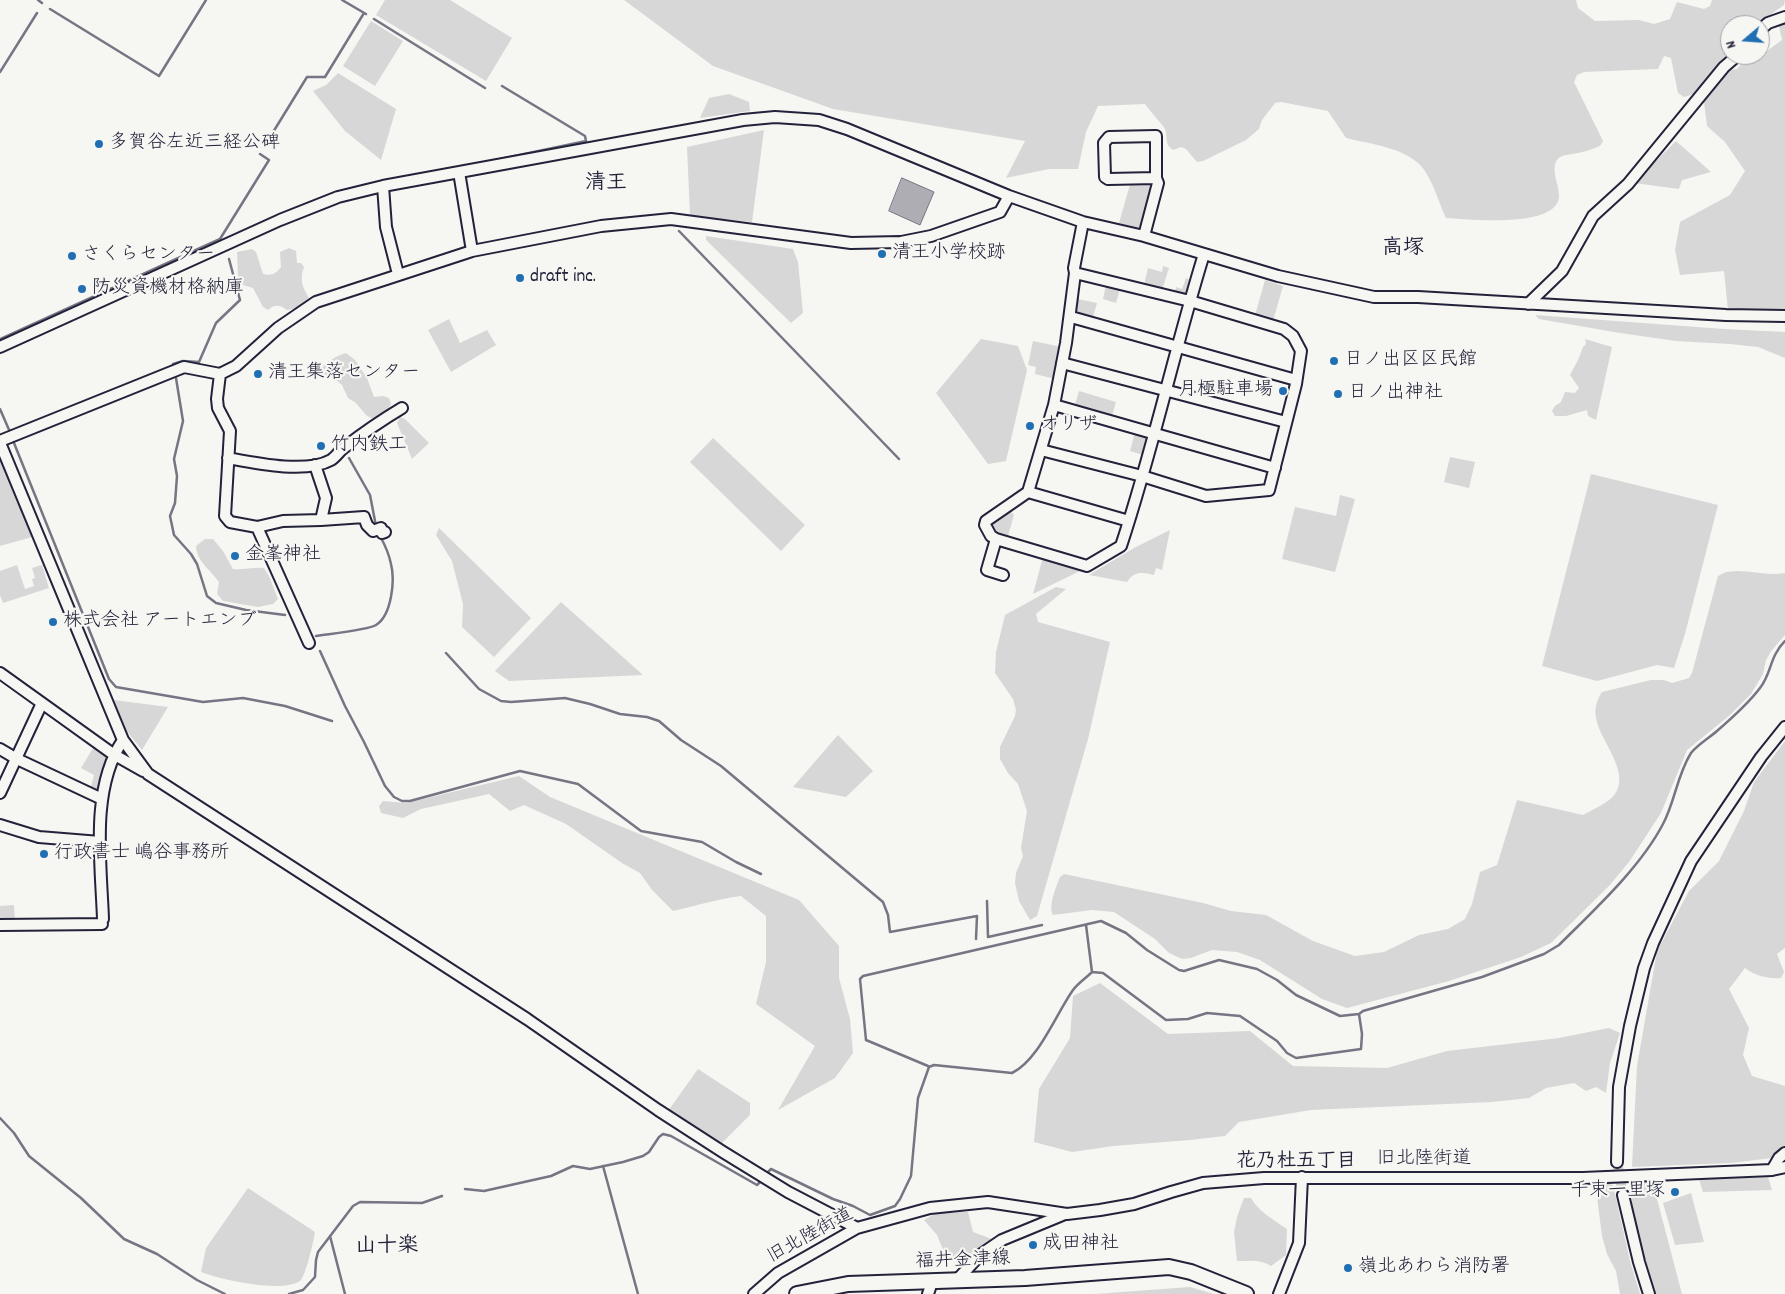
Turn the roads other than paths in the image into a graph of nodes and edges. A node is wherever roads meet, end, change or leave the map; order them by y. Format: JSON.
{"nodes":[{"id":1,"x":1785,"y":17,"type":"edge"},
{"id":2,"x":1770,"y":22,"type":"edge"},
{"id":3,"x":1726,"y":65,"type":"edge"},
{"id":4,"x":458,"y":172,"type":"junction"},
{"id":5,"x":1156,"y":178,"type":"junction"},
{"id":6,"x":383,"y":186,"type":"junction"},
{"id":7,"x":1009,"y":196,"type":"junction"},
{"id":8,"x":1083,"y":222,"type":"junction"},
{"id":9,"x":1144,"y":236,"type":"junction"},
{"id":10,"x":472,"y":251,"type":"junction"},
{"id":11,"x":1204,"y":254,"type":"junction"},
{"id":12,"x":1075,"y":273,"type":"junction"},
{"id":13,"x":398,"y":274,"type":"junction"},
{"id":14,"x":1190,"y":300,"type":"junction"},
{"id":15,"x":1528,"y":304,"type":"junction"},
{"id":16,"x":1785,"y":316,"type":"edge"},
{"id":17,"x":1070,"y":317,"type":"junction"},
{"id":18,"x":1178,"y":346,"type":"junction"},
{"id":19,"x":0,"y":347,"type":"edge"},
{"id":20,"x":1062,"y":363,"type":"junction"},
{"id":21,"x":220,"y":374,"type":"junction"},
{"id":22,"x":1296,"y":380,"type":"junction"},
{"id":23,"x":1165,"y":390,"type":"junction"},
{"id":24,"x":1054,"y":405,"type":"junction"},
{"id":25,"x":402,"y":408,"type":"dead end"},
{"id":26,"x":1286,"y":422,"type":"junction"},
{"id":27,"x":1153,"y":434,"type":"junction"},
{"id":28,"x":1,"y":446,"type":"edge"},
{"id":29,"x":1041,"y":450,"type":"junction"},
{"id":30,"x":228,"y":458,"type":"junction"},
{"id":31,"x":315,"y":465,"type":"junction"},
{"id":32,"x":1275,"y":468,"type":"junction"},
{"id":33,"x":1142,"y":476,"type":"junction"},
{"id":34,"x":1028,"y":492,"type":"junction"},
{"id":35,"x":321,"y":520,"type":"junction"},
{"id":36,"x":1130,"y":521,"type":"junction"},
{"id":37,"x":258,"y":527,"type":"junction"},
{"id":38,"x":385,"y":532,"type":"dead end"},
{"id":39,"x":996,"y":539,"type":"junction"},
{"id":40,"x":1003,"y":575,"type":"dead end"},
{"id":41,"x":309,"y":643,"type":"dead end"},
{"id":42,"x":0,"y":673,"type":"edge"},
{"id":43,"x":42,"y":703,"type":"junction"},
{"id":44,"x":1785,"y":727,"type":"edge"},
{"id":45,"x":123,"y":740,"type":"junction"},
{"id":46,"x":0,"y":749,"type":"edge"},
{"id":47,"x":113,"y":754,"type":"junction"},
{"id":48,"x":17,"y":759,"type":"junction"},
{"id":49,"x":148,"y":774,"type":"junction"},
{"id":50,"x":0,"y":793,"type":"edge"},
{"id":51,"x":102,"y":799,"type":"junction"},
{"id":52,"x":0,"y":825,"type":"edge"},
{"id":53,"x":100,"y":842,"type":"junction"},
{"id":54,"x":0,"y":925,"type":"edge"},
{"id":55,"x":1785,"y":1153,"type":"edge"},
{"id":56,"x":1618,"y":1162,"type":"tunnel mouth"},
{"id":57,"x":1785,"y":1167,"type":"edge"},
{"id":58,"x":1772,"y":1170,"type":"junction"},
{"id":59,"x":1302,"y":1177,"type":"junction"},
{"id":60,"x":1623,"y":1195,"type":"tunnel mouth"},
{"id":61,"x":1067,"y":1214,"type":"junction"},
{"id":62,"x":857,"y":1228,"type":"junction"},
{"id":63,"x":957,"y":1280,"type":"junction"},
{"id":64,"x":930,"y":1288,"type":"edge"},
{"id":65,"x":754,"y":1294,"type":"edge"},
{"id":66,"x":798,"y":1294,"type":"edge"},
{"id":67,"x":1246,"y":1294,"type":"edge"},
{"id":68,"x":1279,"y":1294,"type":"edge"},
{"id":69,"x":1649,"y":1294,"type":"edge"}],
"edges":[{"from":1,"to":2,"type":"street"},
{"from":3,"to":15,"type":"street"},
{"from":4,"to":6,"type":"street"},
{"from":4,"to":7,"type":"street"},
{"from":4,"to":10,"type":"street"},
{"from":5,"to":5,"type":"street"},
{"from":5,"to":9,"type":"street"},
{"from":6,"to":13,"type":"street"},
{"from":6,"to":19,"type":"street"},
{"from":7,"to":8,"type":"street"},
{"from":7,"to":10,"type":"street"},
{"from":8,"to":9,"type":"street"},
{"from":8,"to":12,"type":"street"},
{"from":9,"to":11,"type":"street"},
{"from":10,"to":13,"type":"street"},
{"from":11,"to":14,"type":"street"},
{"from":11,"to":15,"type":"street"},
{"from":12,"to":14,"type":"street"},
{"from":12,"to":17,"type":"street"},
{"from":13,"to":21,"type":"street"},
{"from":14,"to":18,"type":"street"},
{"from":14,"to":22,"type":"street"},
{"from":15,"to":16,"type":"street"},
{"from":17,"to":18,"type":"street"},
{"from":17,"to":20,"type":"street"},
{"from":18,"to":22,"type":"street"},
{"from":18,"to":23,"type":"street"},
{"from":20,"to":23,"type":"street"},
{"from":20,"to":24,"type":"street"},
{"from":21,"to":28,"type":"street"},
{"from":21,"to":30,"type":"street"},
{"from":22,"to":26,"type":"street"},
{"from":23,"to":26,"type":"street"},
{"from":23,"to":27,"type":"street"},
{"from":24,"to":27,"type":"street"},
{"from":24,"to":29,"type":"street"},
{"from":25,"to":31,"type":"street"},
{"from":26,"to":32,"type":"street"},
{"from":27,"to":32,"type":"street"},
{"from":27,"to":33,"type":"street"},
{"from":28,"to":45,"type":"street"},
{"from":29,"to":33,"type":"street"},
{"from":29,"to":34,"type":"street"},
{"from":30,"to":31,"type":"street"},
{"from":30,"to":37,"type":"street"},
{"from":31,"to":35,"type":"street"},
{"from":32,"to":33,"type":"street"},
{"from":33,"to":36,"type":"street"},
{"from":34,"to":36,"type":"street"},
{"from":34,"to":39,"type":"street"},
{"from":35,"to":37,"type":"street"},
{"from":35,"to":38,"type":"street"},
{"from":36,"to":39,"type":"street"},
{"from":37,"to":41,"type":"street"},
{"from":39,"to":40,"type":"street"},
{"from":42,"to":43,"type":"street"},
{"from":43,"to":47,"type":"street"},
{"from":43,"to":48,"type":"street"},
{"from":44,"to":56,"type":"street"},
{"from":45,"to":47,"type":"street"},
{"from":45,"to":49,"type":"street"},
{"from":46,"to":48,"type":"street"},
{"from":47,"to":49,"type":"street"},
{"from":47,"to":51,"type":"street"},
{"from":48,"to":50,"type":"street"},
{"from":48,"to":51,"type":"street"},
{"from":49,"to":62,"type":"street"},
{"from":51,"to":53,"type":"street"},
{"from":52,"to":53,"type":"street"},
{"from":53,"to":54,"type":"street"},
{"from":55,"to":58,"type":"street"},
{"from":57,"to":58,"type":"street","name":"旧北陸街道"},
{"from":58,"to":59,"type":"street","name":"旧北陸街道"},
{"from":59,"to":61,"type":"street","name":"旧北陸街道"},
{"from":59,"to":68,"type":"street"},
{"from":60,"to":69,"type":"street"},
{"from":61,"to":62,"type":"street","name":"旧北陸街道"},
{"from":61,"to":63,"type":"street","name":"旧北陸街道"},
{"from":62,"to":65,"type":"street","name":"旧北陸街道"},
{"from":63,"to":64,"type":"main road","name":"福井金津線"},
{"from":63,"to":67,"type":"main road","name":"福井金津線"},
{"from":64,"to":66,"type":"main road","name":"福井金津線"}]}
